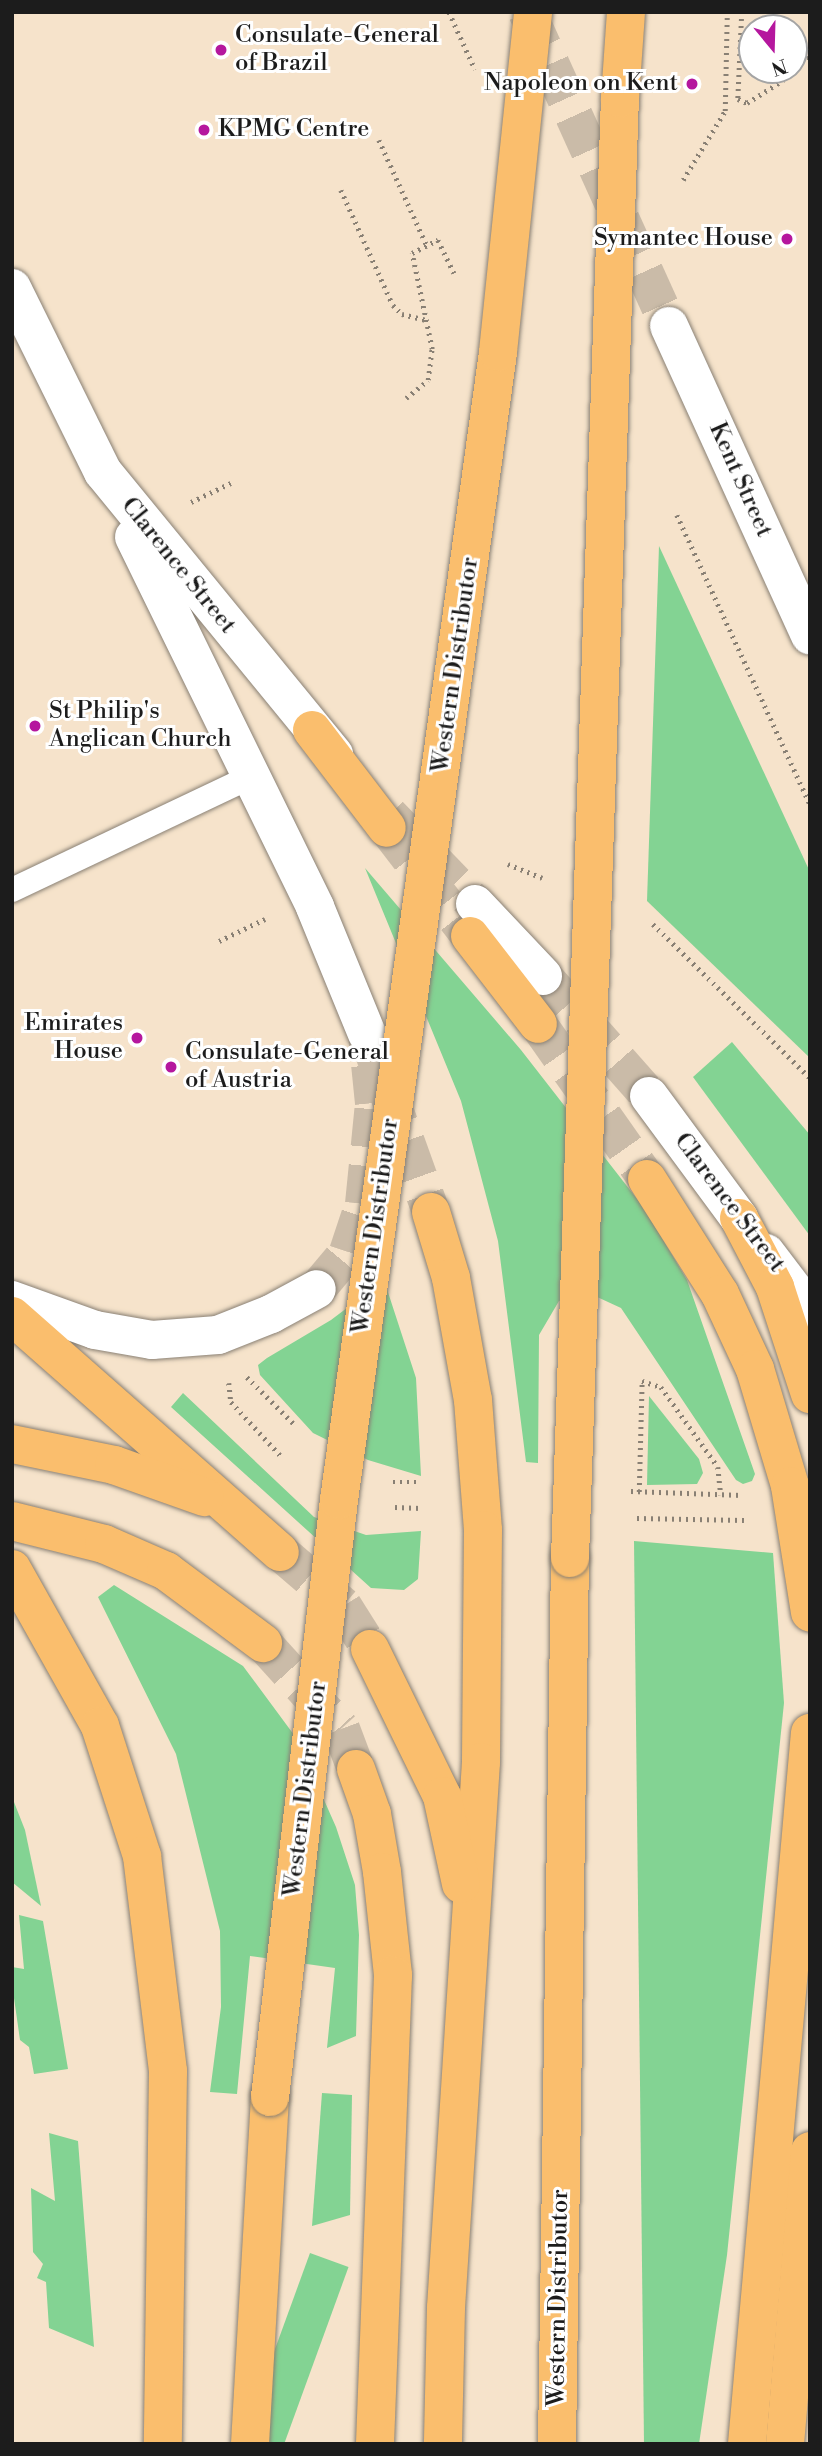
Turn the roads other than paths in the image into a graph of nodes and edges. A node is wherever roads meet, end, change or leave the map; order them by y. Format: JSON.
{"nodes":[{"id":1,"x":533,"y":12,"type":"edge"},
{"id":2,"x":626,"y":12,"type":"edge"},
{"id":3,"x":12,"y":288,"type":"edge"},
{"id":4,"x":669,"y":326,"type":"tunnel mouth"},
{"id":5,"x":22,"y":332,"type":"edge"},
{"id":6,"x":103,"y":472,"type":"junction"},
{"id":7,"x":810,"y":635,"type":"edge"},
{"id":8,"x":313,"y":730,"type":"joint"},
{"id":9,"x":250,"y":777,"type":"junction"},
{"id":10,"x":388,"y":821,"type":"tunnel mouth"},
{"id":11,"x":12,"y":890,"type":"edge"},
{"id":12,"x":473,"y":920,"type":"joint"},
{"id":13,"x":543,"y":976,"type":"tunnel mouth"},
{"id":14,"x":538,"y":1024,"type":"tunnel mouth"},
{"id":15,"x":367,"y":1034,"type":"dead end"},
{"id":16,"x":649,"y":1096,"type":"tunnel mouth"},
{"id":17,"x":647,"y":1179,"type":"tunnel mouth"},
{"id":18,"x":431,"y":1212,"type":"tunnel mouth"},
{"id":19,"x":739,"y":1218,"type":"junction"},
{"id":20,"x":317,"y":1289,"type":"tunnel mouth"},
{"id":21,"x":12,"y":1300,"type":"edge"},
{"id":22,"x":810,"y":1311,"type":"edge"},
{"id":23,"x":12,"y":1316,"type":"edge"},
{"id":24,"x":810,"y":1394,"type":"edge"},
{"id":25,"x":12,"y":1444,"type":"edge"},
{"id":26,"x":12,"y":1521,"type":"edge"},
{"id":27,"x":250,"y":1527,"type":"junction"},
{"id":28,"x":280,"y":1552,"type":"tunnel mouth"},
{"id":29,"x":12,"y":1569,"type":"edge"},
{"id":30,"x":810,"y":1612,"type":"edge"},
{"id":31,"x":262,"y":1643,"type":"tunnel mouth"},
{"id":32,"x":370,"y":1648,"type":"tunnel mouth"},
{"id":33,"x":810,"y":1733,"type":"edge"},
{"id":34,"x":356,"y":1769,"type":"tunnel mouth"},
{"id":35,"x":463,"y":2071,"type":"junction"},
{"id":36,"x":810,"y":2151,"type":"edge"},
{"id":37,"x":807,"y":2211,"type":"edge"},
{"id":38,"x":163,"y":2444,"type":"edge"},
{"id":39,"x":250,"y":2444,"type":"edge"},
{"id":40,"x":375,"y":2444,"type":"edge"},
{"id":41,"x":443,"y":2444,"type":"edge"},
{"id":42,"x":557,"y":2444,"type":"edge"},
{"id":43,"x":747,"y":2444,"type":"edge"},
{"id":44,"x":785,"y":2444,"type":"edge"}],
"edges":[{"from":1,"to":39,"type":"highway","name":"Western Distributor","bridge":true},
{"from":2,"to":42,"type":"highway","name":"Western Distributor","bridge":true},
{"from":3,"to":5,"type":"street","name":"Clarence Street"},
{"from":4,"to":7,"type":"street","name":"Kent Street"},
{"from":5,"to":6,"type":"street","name":"Clarence Street"},
{"from":6,"to":8,"type":"street","name":"Clarence Street"},
{"from":6,"to":9,"type":"street"},
{"from":8,"to":10,"type":"highway"},
{"from":9,"to":11,"type":"lane"},
{"from":9,"to":15,"type":"street"},
{"from":12,"to":13,"type":"street"},
{"from":12,"to":14,"type":"highway"},
{"from":16,"to":19,"type":"street","name":"Clarence Street"},
{"from":17,"to":30,"type":"highway"},
{"from":18,"to":35,"type":"highway"},
{"from":19,"to":22,"type":"street","name":"Clarence Street"},
{"from":19,"to":24,"type":"highway"},
{"from":20,"to":21,"type":"street"},
{"from":23,"to":27,"type":"highway"},
{"from":25,"to":27,"type":"highway"},
{"from":26,"to":31,"type":"highway"},
{"from":27,"to":28,"type":"highway"},
{"from":29,"to":38,"type":"highway"},
{"from":32,"to":35,"type":"highway"},
{"from":33,"to":43,"type":"highway"},
{"from":34,"to":40,"type":"highway"},
{"from":35,"to":41,"type":"highway"},
{"from":36,"to":37,"type":"highway"},
{"from":37,"to":44,"type":"highway"}]}
